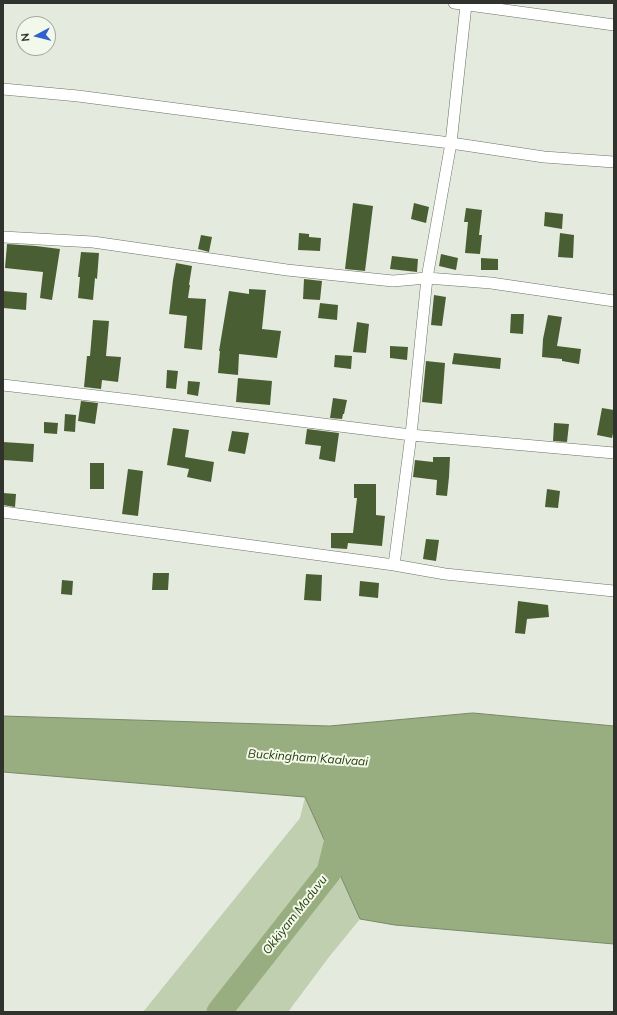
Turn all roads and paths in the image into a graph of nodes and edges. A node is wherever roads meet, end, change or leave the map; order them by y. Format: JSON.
{"nodes":[{"id":1,"x":454,"y":3,"type":"edge"},
{"id":2,"x":466,"y":5,"type":"junction"},
{"id":3,"x":614,"y":25,"type":"edge"},
{"id":4,"x":3,"y":89,"type":"edge"},
{"id":5,"x":450,"y":143,"type":"junction"},
{"id":6,"x":614,"y":162,"type":"edge"},
{"id":7,"x":3,"y":236,"type":"edge"},
{"id":8,"x":427,"y":278,"type":"junction"},
{"id":9,"x":614,"y":301,"type":"edge"},
{"id":10,"x":3,"y":386,"type":"edge"},
{"id":11,"x":411,"y":435,"type":"junction"},
{"id":12,"x":614,"y":453,"type":"edge"},
{"id":13,"x":3,"y":512,"type":"edge"},
{"id":14,"x":394,"y":565,"type":"junction"},
{"id":15,"x":614,"y":592,"type":"edge"}],
"edges":[{"from":1,"to":2,"type":"street"},
{"from":2,"to":3,"type":"street"},
{"from":2,"to":5,"type":"street"},
{"from":4,"to":5,"type":"street"},
{"from":5,"to":6,"type":"street"},
{"from":5,"to":8,"type":"street"},
{"from":7,"to":8,"type":"street"},
{"from":8,"to":9,"type":"street"},
{"from":8,"to":11,"type":"street"},
{"from":10,"to":11,"type":"street"},
{"from":11,"to":12,"type":"street"},
{"from":11,"to":14,"type":"street"},
{"from":13,"to":14,"type":"street"},
{"from":14,"to":15,"type":"street"}]}
